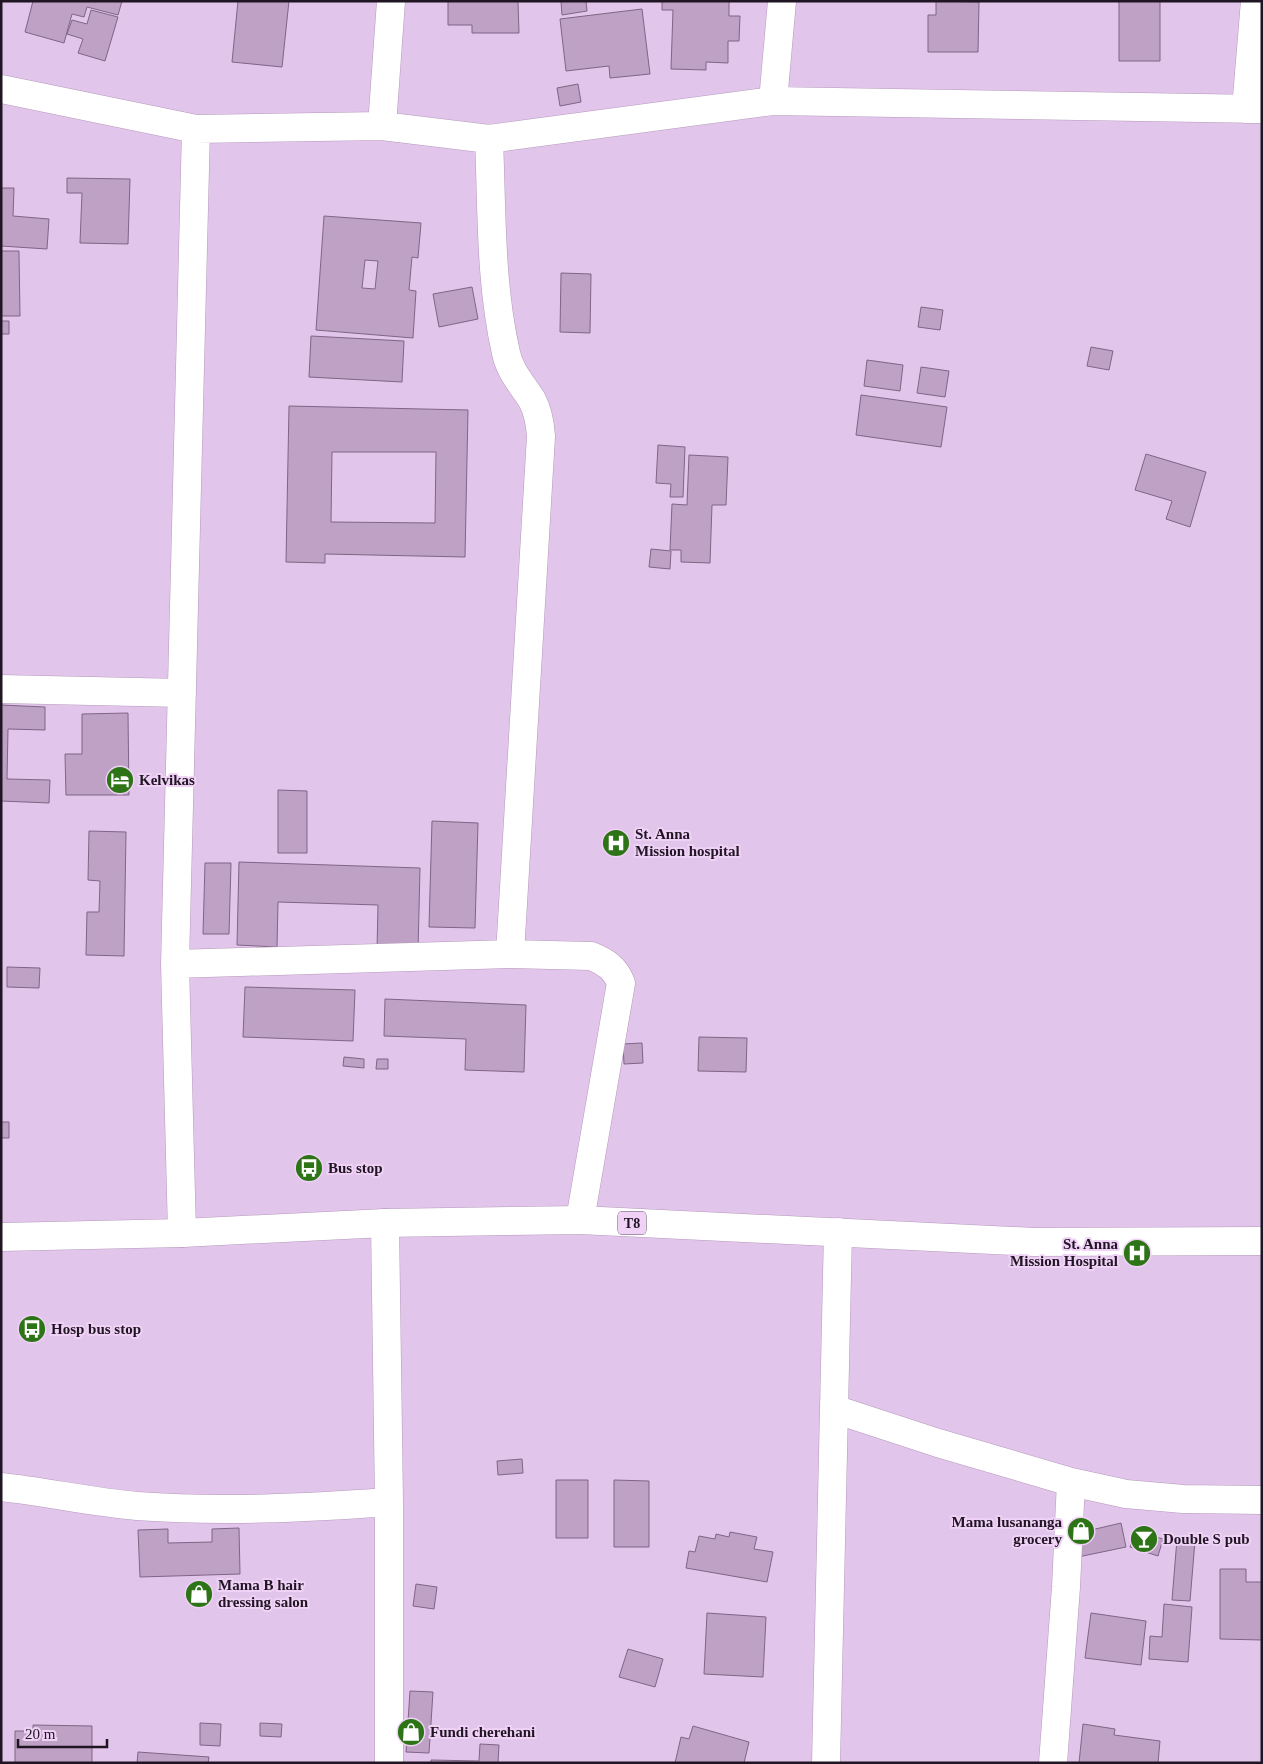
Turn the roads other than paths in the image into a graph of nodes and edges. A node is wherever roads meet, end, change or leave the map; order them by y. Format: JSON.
{"nodes":[{"id":1,"x":391,"y":1,"type":"edge"},
{"id":2,"x":782,"y":1,"type":"edge"},
{"id":3,"x":1255,"y":1,"type":"edge"},
{"id":4,"x":1,"y":89,"type":"edge"},
{"id":5,"x":773,"y":101,"type":"junction"},
{"id":6,"x":1254,"y":109,"type":"edge"},
{"id":7,"x":382,"y":126,"type":"junction"},
{"id":8,"x":196,"y":129,"type":"junction"},
{"id":9,"x":490,"y":139,"type":"junction"},
{"id":10,"x":1,"y":689,"type":"edge"},
{"id":11,"x":182,"y":693,"type":"junction"},
{"id":12,"x":510,"y":954,"type":"junction"},
{"id":13,"x":175,"y":964,"type":"junction"},
{"id":14,"x":580,"y":1220,"type":"junction"},
{"id":15,"x":385,"y":1223,"type":"junction"},
{"id":16,"x":838,"y":1232,"type":"junction"},
{"id":17,"x":182,"y":1233,"type":"junction"},
{"id":18,"x":1,"y":1236,"type":"edge"},
{"id":19,"x":1262,"y":1241,"type":"edge"},
{"id":20,"x":834,"y":1409,"type":"junction"},
{"id":21,"x":1071,"y":1482,"type":"junction"},
{"id":22,"x":1,"y":1487,"type":"edge"},
{"id":23,"x":1262,"y":1500,"type":"edge"},
{"id":24,"x":389,"y":1502,"type":"junction"},
{"id":25,"x":390,"y":1763,"type":"edge"},
{"id":26,"x":826,"y":1763,"type":"edge"},
{"id":27,"x":1053,"y":1763,"type":"edge"}],
"edges":[{"from":1,"to":7,"type":"main road"},
{"from":2,"to":5,"type":"main road"},
{"from":3,"to":6,"type":"main road"},
{"from":4,"to":8,"type":"main road"},
{"from":5,"to":6,"type":"main road"},
{"from":5,"to":9,"type":"main road"},
{"from":7,"to":8,"type":"main road"},
{"from":7,"to":9,"type":"main road"},
{"from":8,"to":11,"type":"main road"},
{"from":9,"to":12,"type":"main road"},
{"from":10,"to":11,"type":"main road"},
{"from":11,"to":13,"type":"main road"},
{"from":12,"to":13,"type":"main road"},
{"from":12,"to":14,"type":"main road"},
{"from":13,"to":17,"type":"main road"},
{"from":14,"to":15,"type":"main road","number":"T8"},
{"from":14,"to":16,"type":"main road","number":"T8"},
{"from":15,"to":17,"type":"main road","number":"T8"},
{"from":15,"to":24,"type":"main road"},
{"from":16,"to":19,"type":"main road","number":"T8"},
{"from":16,"to":20,"type":"main road"},
{"from":17,"to":18,"type":"main road","number":"T8"},
{"from":20,"to":21,"type":"main road"},
{"from":20,"to":26,"type":"main road"},
{"from":21,"to":23,"type":"main road"},
{"from":21,"to":27,"type":"main road"},
{"from":22,"to":24,"type":"main road"},
{"from":24,"to":25,"type":"main road"}]}
